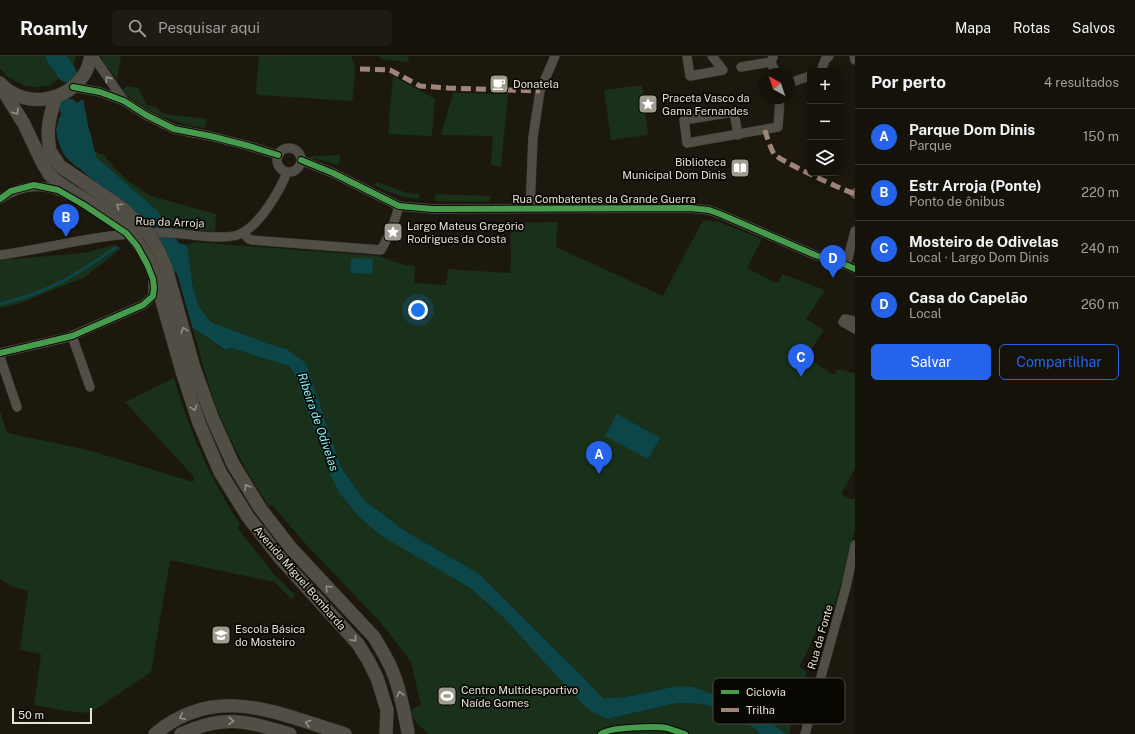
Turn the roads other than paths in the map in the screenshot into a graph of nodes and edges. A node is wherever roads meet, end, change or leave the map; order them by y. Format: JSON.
{"nodes":[{"id":1,"x":92,"y":56,"type":"edge"},
{"id":2,"x":555,"y":56,"type":"edge"},
{"id":3,"x":687,"y":56,"type":"edge"},
{"id":4,"x":712,"y":56,"type":"edge"},
{"id":5,"x":829,"y":56,"type":"edge"},
{"id":6,"x":854,"y":56,"type":"edge"},
{"id":7,"x":772,"y":59,"type":"edge"},
{"id":8,"x":855,"y":60,"type":"edge"},
{"id":9,"x":741,"y":67,"type":"dead end"},
{"id":10,"x":822,"y":68,"type":"edge"},
{"id":11,"x":807,"y":77,"type":"edge"},
{"id":12,"x":795,"y":81,"type":"edge"},
{"id":13,"x":0,"y":84,"type":"edge"},
{"id":14,"x":73,"y":87,"type":"junction"},
{"id":15,"x":56,"y":97,"type":"junction"},
{"id":16,"x":124,"y":101,"type":"junction"},
{"id":17,"x":780,"y":104,"type":"edge"},
{"id":18,"x":738,"y":135,"type":"junction"},
{"id":19,"x":278,"y":155,"type":"junction"},
{"id":20,"x":301,"y":160,"type":"junction"},
{"id":21,"x":287,"y":172,"type":"junction"},
{"id":22,"x":0,"y":199,"type":"edge"},
{"id":23,"x":399,"y":206,"type":"junction"},
{"id":24,"x":530,"y":208,"type":"junction"},
{"id":25,"x":855,"y":231,"type":"edge"},
{"id":26,"x":243,"y":232,"type":"junction"},
{"id":27,"x":129,"y":233,"type":"junction"},
{"id":28,"x":0,"y":254,"type":"edge"},
{"id":29,"x":846,"y":265,"type":"junction"},
{"id":30,"x":855,"y":269,"type":"edge"},
{"id":31,"x":855,"y":321,"type":"edge"},
{"id":32,"x":855,"y":329,"type":"edge"},
{"id":33,"x":72,"y":336,"type":"junction"},
{"id":34,"x":0,"y":354,"type":"edge"},
{"id":35,"x":0,"y":357,"type":"edge"},
{"id":36,"x":188,"y":369,"type":"junction"},
{"id":37,"x":90,"y":387,"type":"dead end"},
{"id":38,"x":17,"y":407,"type":"dead end"},
{"id":39,"x":855,"y":545,"type":"edge"},
{"id":40,"x":851,"y":588,"type":"edge"},
{"id":41,"x":823,"y":678,"type":"edge"},
{"id":42,"x":808,"y":724,"type":"edge"},
{"id":43,"x":412,"y":733,"type":"edge"},
{"id":44,"x":155,"y":734,"type":"edge"},
{"id":45,"x":181,"y":734,"type":"edge"},
{"id":46,"x":290,"y":734,"type":"edge"},
{"id":47,"x":345,"y":734,"type":"edge"},
{"id":48,"x":388,"y":734,"type":"edge"},
{"id":49,"x":805,"y":734,"type":"edge"}],
"edges":[{"from":1,"to":14,"type":"main road"},
{"from":16,"to":1,"type":"street","one_way":true},
{"from":2,"to":24,"type":"street"},
{"from":3,"to":4,"type":"street"},
{"from":5,"to":10,"type":"street"},
{"from":6,"to":8,"type":"street"},
{"from":7,"to":9,"type":"street"},
{"from":11,"to":12,"type":"street"},
{"from":13,"to":15,"type":"main road"},
{"from":13,"to":36,"type":"main road","name":"Avenida Miguel Bombarda","one_way":true,"bridge":true},
{"from":14,"to":15,"type":"main road"},
{"from":14,"to":16,"type":"street"},
{"from":36,"to":15,"type":"main road","name":"Avenida Miguel Bombarda","one_way":true,"bridge":true},
{"from":16,"to":19,"type":"street"},
{"from":17,"to":18,"type":"street"},
{"from":18,"to":18,"type":"street"},
{"from":19,"to":20,"type":"street"},
{"from":19,"to":21,"type":"street"},
{"from":20,"to":21,"type":"street"},
{"from":20,"to":23,"type":"street"},
{"from":21,"to":26,"type":"street","name":"Rua da Arroja"},
{"from":22,"to":27,"type":"street"},
{"from":23,"to":24,"type":"street","name":"Rua Combatentes da Grande Guerra"},
{"from":23,"to":26,"type":"street"},
{"from":24,"to":29,"type":"street","name":"Rua Combatentes da Grande Guerra"},
{"from":25,"to":29,"type":"street"},
{"from":26,"to":27,"type":"street","name":"Rua da Arroja","bridge":true},
{"from":27,"to":28,"type":"street","name":"Rua da Arroja"},
{"from":27,"to":33,"type":"street"},
{"from":29,"to":30,"type":"street","name":"Rua Combatentes da Grande Guerra"},
{"from":31,"to":32,"type":"street"},
{"from":33,"to":34,"type":"street"},
{"from":33,"to":37,"type":"street"},
{"from":35,"to":38,"type":"street"},
{"from":43,"to":36,"type":"main road","name":"Avenida Miguel Bombarda","one_way":true},
{"from":36,"to":48,"type":"main road","name":"Avenida Miguel Bombarda","one_way":true},
{"from":39,"to":40,"type":"street","name":"Rua da Fonte"},
{"from":40,"to":41,"type":"street","name":"Rua da Fonte"},
{"from":42,"to":49,"type":"street","name":"Rua da Fonte"},
{"from":43,"to":48,"type":"main road"},
{"from":47,"to":44,"type":"main road","one_way":true},
{"from":45,"to":46,"type":"main road","one_way":true}]}
